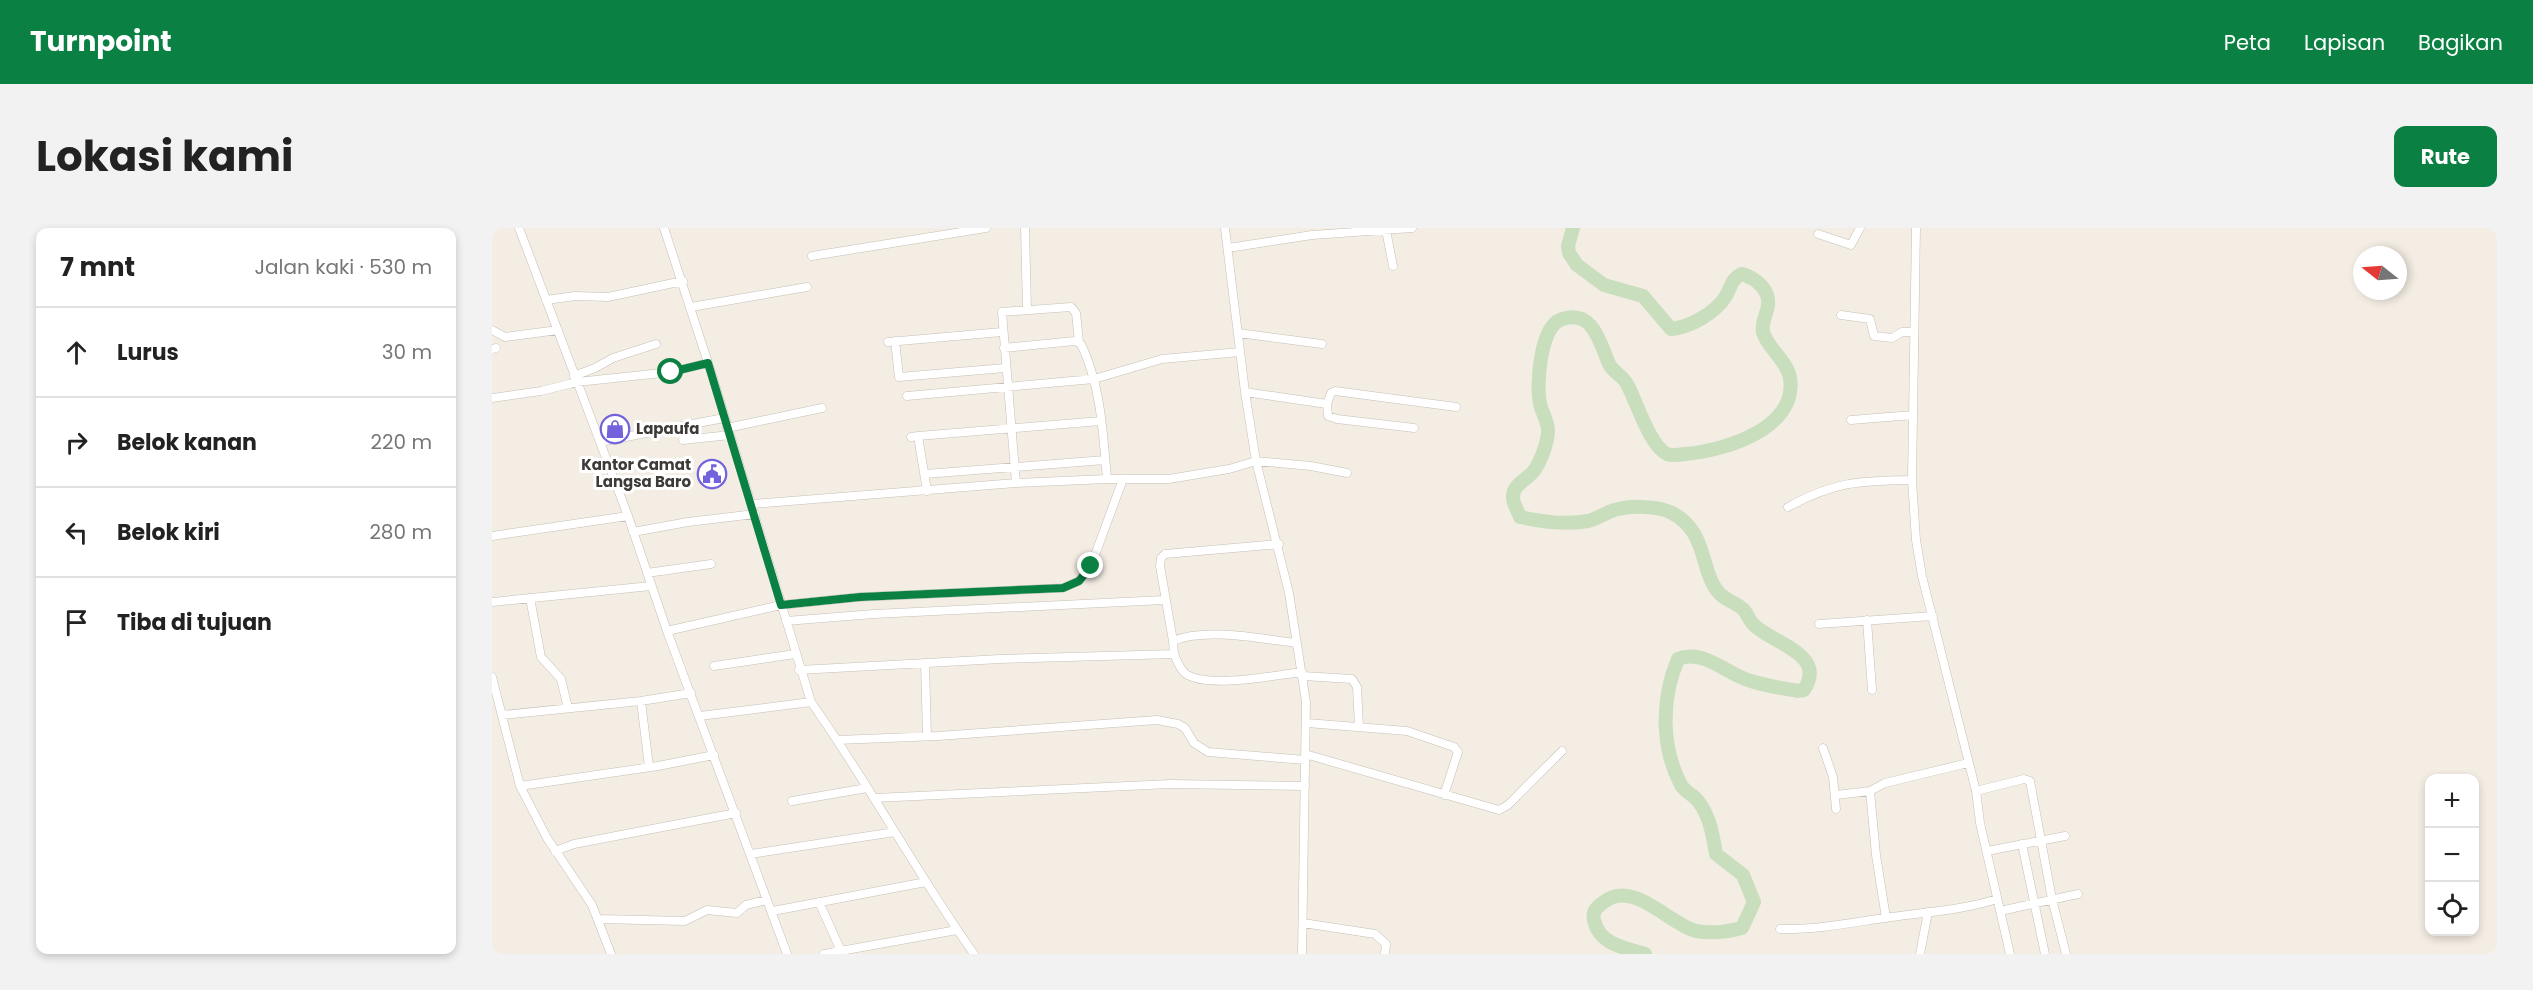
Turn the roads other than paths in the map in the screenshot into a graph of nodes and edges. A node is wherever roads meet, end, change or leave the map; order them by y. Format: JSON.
{"nodes":[{"id":1,"x":519,"y":228,"type":"edge"},
{"id":2,"x":664,"y":228,"type":"edge"},
{"id":3,"x":986,"y":228,"type":"edge"},
{"id":4,"x":1024,"y":228,"type":"edge"},
{"id":5,"x":1225,"y":228,"type":"edge"},
{"id":6,"x":1412,"y":228,"type":"edge"},
{"id":7,"x":1860,"y":228,"type":"edge"},
{"id":8,"x":1916,"y":228,"type":"edge"},
{"id":9,"x":1386,"y":230,"type":"junction"},
{"id":10,"x":1818,"y":234,"type":"dead end"},
{"id":11,"x":1228,"y":248,"type":"junction"},
{"id":12,"x":812,"y":256,"type":"dead end"},
{"id":13,"x":1393,"y":266,"type":"dead end"},
{"id":14,"x":682,"y":281,"type":"junction"},
{"id":15,"x":807,"y":287,"type":"dead end"},
{"id":16,"x":546,"y":300,"type":"junction"},
{"id":17,"x":691,"y":307,"type":"junction"},
{"id":18,"x":1027,"y":309,"type":"junction"},
{"id":19,"x":1841,"y":315,"type":"dead end"},
{"id":20,"x":492,"y":330,"type":"edge"},
{"id":21,"x":558,"y":330,"type":"junction"},
{"id":22,"x":1002,"y":332,"type":"junction"},
{"id":23,"x":1913,"y":332,"type":"junction"},
{"id":24,"x":1238,"y":333,"type":"junction"},
{"id":25,"x":1079,"y":342,"type":"junction"},
{"id":26,"x":656,"y":344,"type":"dead end"},
{"id":27,"x":1322,"y":344,"type":"dead end"},
{"id":28,"x":1004,"y":348,"type":"junction"},
{"id":29,"x":1240,"y":352,"type":"junction"},
{"id":30,"x":708,"y":363,"type":"junction"},
{"id":31,"x":1005,"y":368,"type":"junction"},
{"id":32,"x":575,"y":379,"type":"junction"},
{"id":33,"x":1094,"y":379,"type":"junction"},
{"id":34,"x":1007,"y":387,"type":"junction"},
{"id":35,"x":1245,"y":392,"type":"junction"},
{"id":36,"x":907,"y":396,"type":"dead end"},
{"id":37,"x":492,"y":398,"type":"edge"},
{"id":38,"x":1327,"y":404,"type":"junction"},
{"id":39,"x":1456,"y":406,"type":"dead end"},
{"id":40,"x":822,"y":408,"type":"dead end"},
{"id":41,"x":1913,"y":415,"type":"junction"},
{"id":42,"x":724,"y":418,"type":"junction"},
{"id":43,"x":1851,"y":420,"type":"dead end"},
{"id":44,"x":1101,"y":421,"type":"junction"},
{"id":45,"x":1414,"y":428,"type":"dead end"},
{"id":46,"x":1010,"y":429,"type":"junction"},
{"id":47,"x":728,"y":431,"type":"junction"},
{"id":48,"x":683,"y":440,"type":"dead end"},
{"id":49,"x":600,"y":442,"type":"junction"},
{"id":50,"x":1105,"y":460,"type":"junction"},
{"id":51,"x":1256,"y":461,"type":"junction"},
{"id":52,"x":1013,"y":467,"type":"junction"},
{"id":53,"x":1347,"y":472,"type":"dead end"},
{"id":54,"x":925,"y":474,"type":"junction"},
{"id":55,"x":1107,"y":479,"type":"junction"},
{"id":56,"x":1123,"y":479,"type":"junction"},
{"id":57,"x":1912,"y":480,"type":"junction"},
{"id":58,"x":1016,"y":483,"type":"junction"},
{"id":59,"x":927,"y":491,"type":"junction"},
{"id":60,"x":752,"y":504,"type":"junction"},
{"id":61,"x":1788,"y":507,"type":"dead end"},
{"id":62,"x":755,"y":514,"type":"junction"},
{"id":63,"x":628,"y":516,"type":"junction"},
{"id":64,"x":633,"y":532,"type":"junction"},
{"id":65,"x":492,"y":536,"type":"edge"},
{"id":66,"x":1279,"y":544,"type":"junction"},
{"id":67,"x":711,"y":564,"type":"dead end"},
{"id":68,"x":647,"y":573,"type":"junction"},
{"id":69,"x":651,"y":586,"type":"junction"},
{"id":70,"x":530,"y":598,"type":"junction"},
{"id":71,"x":1164,"y":600,"type":"junction"},
{"id":72,"x":492,"y":602,"type":"edge"},
{"id":73,"x":781,"y":605,"type":"junction"},
{"id":74,"x":1933,"y":616,"type":"junction"},
{"id":75,"x":1867,"y":620,"type":"junction"},
{"id":76,"x":786,"y":621,"type":"junction"},
{"id":77,"x":1819,"y":624,"type":"dead end"},
{"id":78,"x":667,"y":631,"type":"junction"},
{"id":79,"x":1173,"y":641,"type":"junction"},
{"id":80,"x":1296,"y":643,"type":"junction"},
{"id":81,"x":795,"y":654,"type":"junction"},
{"id":82,"x":1174,"y":654,"type":"junction"},
{"id":83,"x":925,"y":663,"type":"junction"},
{"id":84,"x":714,"y":666,"type":"dead end"},
{"id":85,"x":799,"y":670,"type":"junction"},
{"id":86,"x":1302,"y":674,"type":"junction"},
{"id":87,"x":492,"y":677,"type":"edge"},
{"id":88,"x":1872,"y":690,"type":"dead end"},
{"id":89,"x":691,"y":693,"type":"junction"},
{"id":90,"x":641,"y":701,"type":"junction"},
{"id":91,"x":811,"y":702,"type":"junction"},
{"id":92,"x":568,"y":708,"type":"junction"},
{"id":93,"x":502,"y":715,"type":"junction"},
{"id":94,"x":700,"y":716,"type":"junction"},
{"id":95,"x":1307,"y":723,"type":"junction"},
{"id":96,"x":1359,"y":727,"type":"junction"},
{"id":97,"x":927,"y":736,"type":"junction"},
{"id":98,"x":837,"y":740,"type":"junction"},
{"id":99,"x":1823,"y":748,"type":"dead end"},
{"id":100,"x":1562,"y":751,"type":"dead end"},
{"id":101,"x":714,"y":755,"type":"junction"},
{"id":102,"x":1305,"y":757,"type":"junction"},
{"id":103,"x":1968,"y":763,"type":"junction"},
{"id":104,"x":649,"y":767,"type":"junction"},
{"id":105,"x":520,"y":786,"type":"junction"},
{"id":106,"x":1305,"y":786,"type":"junction"},
{"id":107,"x":867,"y":788,"type":"junction"},
{"id":108,"x":1870,"y":791,"type":"junction"},
{"id":109,"x":1976,"y":791,"type":"junction"},
{"id":110,"x":1444,"y":795,"type":"junction"},
{"id":111,"x":1836,"y":795,"type":"junction"},
{"id":112,"x":875,"y":798,"type":"junction"},
{"id":113,"x":792,"y":801,"type":"dead end"},
{"id":114,"x":1836,"y":809,"type":"dead end"},
{"id":115,"x":736,"y":813,"type":"junction"},
{"id":116,"x":895,"y":832,"type":"junction"},
{"id":117,"x":2065,"y":836,"type":"dead end"},
{"id":118,"x":2041,"y":841,"type":"junction"},
{"id":119,"x":2022,"y":844,"type":"junction"},
{"id":120,"x":555,"y":851,"type":"junction"},
{"id":121,"x":1987,"y":851,"type":"junction"},
{"id":122,"x":751,"y":854,"type":"junction"},
{"id":123,"x":926,"y":882,"type":"junction"},
{"id":124,"x":2078,"y":894,"type":"dead end"},
{"id":125,"x":1997,"y":899,"type":"junction"},
{"id":126,"x":2052,"y":899,"type":"junction"},
{"id":127,"x":767,"y":900,"type":"junction"},
{"id":128,"x":819,"y":902,"type":"junction"},
{"id":129,"x":2034,"y":903,"type":"junction"},
{"id":130,"x":773,"y":911,"type":"junction"},
{"id":131,"x":2000,"y":911,"type":"junction"},
{"id":132,"x":1928,"y":912,"type":"junction"},
{"id":133,"x":1886,"y":918,"type":"junction"},
{"id":134,"x":599,"y":919,"type":"junction"},
{"id":135,"x":1303,"y":923,"type":"junction"},
{"id":136,"x":1780,"y":929,"type":"dead end"},
{"id":137,"x":957,"y":930,"type":"junction"},
{"id":138,"x":841,"y":951,"type":"junction"},
{"id":139,"x":611,"y":954,"type":"edge"},
{"id":140,"x":787,"y":954,"type":"edge"},
{"id":141,"x":824,"y":954,"type":"edge"},
{"id":142,"x":975,"y":954,"type":"edge"},
{"id":143,"x":1302,"y":954,"type":"edge"},
{"id":144,"x":1385,"y":954,"type":"edge"},
{"id":145,"x":1920,"y":954,"type":"edge"},
{"id":146,"x":2010,"y":954,"type":"edge"},
{"id":147,"x":2044,"y":954,"type":"edge"},
{"id":148,"x":2066,"y":954,"type":"edge"}],
"edges":[{"from":1,"to":16,"type":"street"},
{"from":2,"to":14,"type":"street"},
{"from":3,"to":12,"type":"street"},
{"from":4,"to":18,"type":"street"},
{"from":5,"to":11,"type":"street"},
{"from":6,"to":9,"type":"street"},
{"from":7,"to":10,"type":"street"},
{"from":8,"to":23,"type":"street"},
{"from":9,"to":11,"type":"street"},
{"from":9,"to":13,"type":"street"},
{"from":11,"to":24,"type":"street"},
{"from":14,"to":16,"type":"street"},
{"from":14,"to":17,"type":"street"},
{"from":15,"to":17,"type":"street"},
{"from":16,"to":21,"type":"street"},
{"from":17,"to":30,"type":"street"},
{"from":18,"to":22,"type":"street"},
{"from":18,"to":25,"type":"street"},
{"from":19,"to":23,"type":"street"},
{"from":20,"to":21,"type":"street"},
{"from":21,"to":32,"type":"street"},
{"from":22,"to":28,"type":"street"},
{"from":22,"to":31,"type":"street"},
{"from":23,"to":41,"type":"street"},
{"from":24,"to":27,"type":"street"},
{"from":24,"to":29,"type":"street"},
{"from":25,"to":28,"type":"street"},
{"from":25,"to":33,"type":"street"},
{"from":26,"to":32,"type":"street"},
{"from":28,"to":31,"type":"street"},
{"from":29,"to":33,"type":"street"},
{"from":29,"to":35,"type":"street"},
{"from":30,"to":32,"type":"street"},
{"from":30,"to":42,"type":"street"},
{"from":31,"to":34,"type":"street"},
{"from":32,"to":37,"type":"street"},
{"from":32,"to":49,"type":"street"},
{"from":33,"to":34,"type":"street"},
{"from":33,"to":44,"type":"street"},
{"from":34,"to":36,"type":"street"},
{"from":34,"to":46,"type":"street"},
{"from":35,"to":38,"type":"street"},
{"from":35,"to":51,"type":"street"},
{"from":38,"to":39,"type":"street"},
{"from":38,"to":45,"type":"street"},
{"from":40,"to":47,"type":"street"},
{"from":41,"to":43,"type":"street"},
{"from":41,"to":57,"type":"street"},
{"from":42,"to":47,"type":"street"},
{"from":42,"to":49,"type":"street"},
{"from":44,"to":46,"type":"street"},
{"from":44,"to":50,"type":"street"},
{"from":46,"to":52,"type":"street"},
{"from":46,"to":54,"type":"street"},
{"from":47,"to":48,"type":"street"},
{"from":47,"to":60,"type":"street"},
{"from":49,"to":63,"type":"street"},
{"from":50,"to":52,"type":"street"},
{"from":50,"to":55,"type":"street"},
{"from":51,"to":53,"type":"street"},
{"from":51,"to":56,"type":"street"},
{"from":51,"to":66,"type":"street"},
{"from":52,"to":54,"type":"street"},
{"from":52,"to":58,"type":"street"},
{"from":54,"to":59,"type":"street"},
{"from":55,"to":56,"type":"street"},
{"from":55,"to":58,"type":"street"},
{"from":56,"to":73,"type":"street"},
{"from":57,"to":61,"type":"street"},
{"from":57,"to":74,"type":"street"},
{"from":58,"to":59,"type":"street"},
{"from":59,"to":60,"type":"street"},
{"from":60,"to":62,"type":"street"},
{"from":62,"to":64,"type":"street"},
{"from":62,"to":73,"type":"street"},
{"from":63,"to":64,"type":"street"},
{"from":63,"to":65,"type":"street"},
{"from":64,"to":68,"type":"street"},
{"from":66,"to":71,"type":"street"},
{"from":66,"to":80,"type":"street"},
{"from":67,"to":68,"type":"street"},
{"from":68,"to":69,"type":"street"},
{"from":69,"to":70,"type":"street"},
{"from":69,"to":78,"type":"street"},
{"from":70,"to":72,"type":"street"},
{"from":70,"to":92,"type":"street"},
{"from":71,"to":76,"type":"street"},
{"from":71,"to":79,"type":"street"},
{"from":73,"to":76,"type":"street"},
{"from":73,"to":78,"type":"street"},
{"from":74,"to":75,"type":"street"},
{"from":74,"to":103,"type":"street"},
{"from":75,"to":77,"type":"street"},
{"from":75,"to":88,"type":"street"},
{"from":76,"to":81,"type":"street"},
{"from":78,"to":89,"type":"street"},
{"from":79,"to":80,"type":"street"},
{"from":79,"to":82,"type":"street"},
{"from":80,"to":86,"type":"street"},
{"from":81,"to":84,"type":"street"},
{"from":81,"to":85,"type":"street"},
{"from":82,"to":83,"type":"street"},
{"from":82,"to":86,"type":"street"},
{"from":83,"to":85,"type":"street"},
{"from":83,"to":97,"type":"street"},
{"from":85,"to":91,"type":"street"},
{"from":86,"to":95,"type":"street"},
{"from":86,"to":96,"type":"street"},
{"from":87,"to":93,"type":"street"},
{"from":89,"to":90,"type":"street"},
{"from":89,"to":94,"type":"street"},
{"from":90,"to":92,"type":"street"},
{"from":90,"to":104,"type":"street"},
{"from":91,"to":94,"type":"street"},
{"from":91,"to":98,"type":"street"},
{"from":92,"to":93,"type":"street"},
{"from":93,"to":105,"type":"street"},
{"from":94,"to":101,"type":"street"},
{"from":95,"to":96,"type":"street"},
{"from":95,"to":102,"type":"street"},
{"from":96,"to":110,"type":"street"},
{"from":97,"to":98,"type":"street"},
{"from":97,"to":102,"type":"street"},
{"from":98,"to":107,"type":"street"},
{"from":99,"to":111,"type":"street"},
{"from":100,"to":110,"type":"street"},
{"from":101,"to":104,"type":"street"},
{"from":101,"to":115,"type":"street"},
{"from":102,"to":106,"type":"street"},
{"from":102,"to":110,"type":"street"},
{"from":103,"to":108,"type":"street"},
{"from":103,"to":109,"type":"street"},
{"from":104,"to":105,"type":"street"},
{"from":105,"to":120,"type":"street"},
{"from":106,"to":112,"type":"street"},
{"from":106,"to":135,"type":"street"},
{"from":107,"to":112,"type":"street"},
{"from":107,"to":113,"type":"street"},
{"from":108,"to":111,"type":"street"},
{"from":108,"to":133,"type":"street"},
{"from":109,"to":118,"type":"street"},
{"from":109,"to":121,"type":"street"},
{"from":111,"to":114,"type":"street"},
{"from":112,"to":116,"type":"street"},
{"from":115,"to":120,"type":"street"},
{"from":115,"to":122,"type":"street"},
{"from":116,"to":122,"type":"street"},
{"from":116,"to":123,"type":"street"},
{"from":117,"to":118,"type":"street"},
{"from":118,"to":119,"type":"street"},
{"from":118,"to":126,"type":"street"},
{"from":119,"to":121,"type":"street"},
{"from":119,"to":129,"type":"street"},
{"from":120,"to":134,"type":"street"},
{"from":121,"to":125,"type":"street"},
{"from":122,"to":127,"type":"street"},
{"from":123,"to":128,"type":"street"},
{"from":123,"to":137,"type":"street"},
{"from":124,"to":126,"type":"street"},
{"from":125,"to":131,"type":"street"},
{"from":125,"to":132,"type":"street"},
{"from":126,"to":129,"type":"street"},
{"from":126,"to":148,"type":"street"},
{"from":127,"to":130,"type":"street"},
{"from":127,"to":134,"type":"street"},
{"from":128,"to":130,"type":"street"},
{"from":128,"to":138,"type":"street"},
{"from":129,"to":131,"type":"street"},
{"from":129,"to":147,"type":"street"},
{"from":130,"to":140,"type":"street"},
{"from":131,"to":146,"type":"street"},
{"from":132,"to":133,"type":"street"},
{"from":132,"to":145,"type":"street"},
{"from":133,"to":136,"type":"street"},
{"from":134,"to":139,"type":"street"},
{"from":135,"to":143,"type":"street"},
{"from":135,"to":144,"type":"street"},
{"from":137,"to":138,"type":"street"},
{"from":137,"to":142,"type":"street"},
{"from":138,"to":141,"type":"street"}]}
